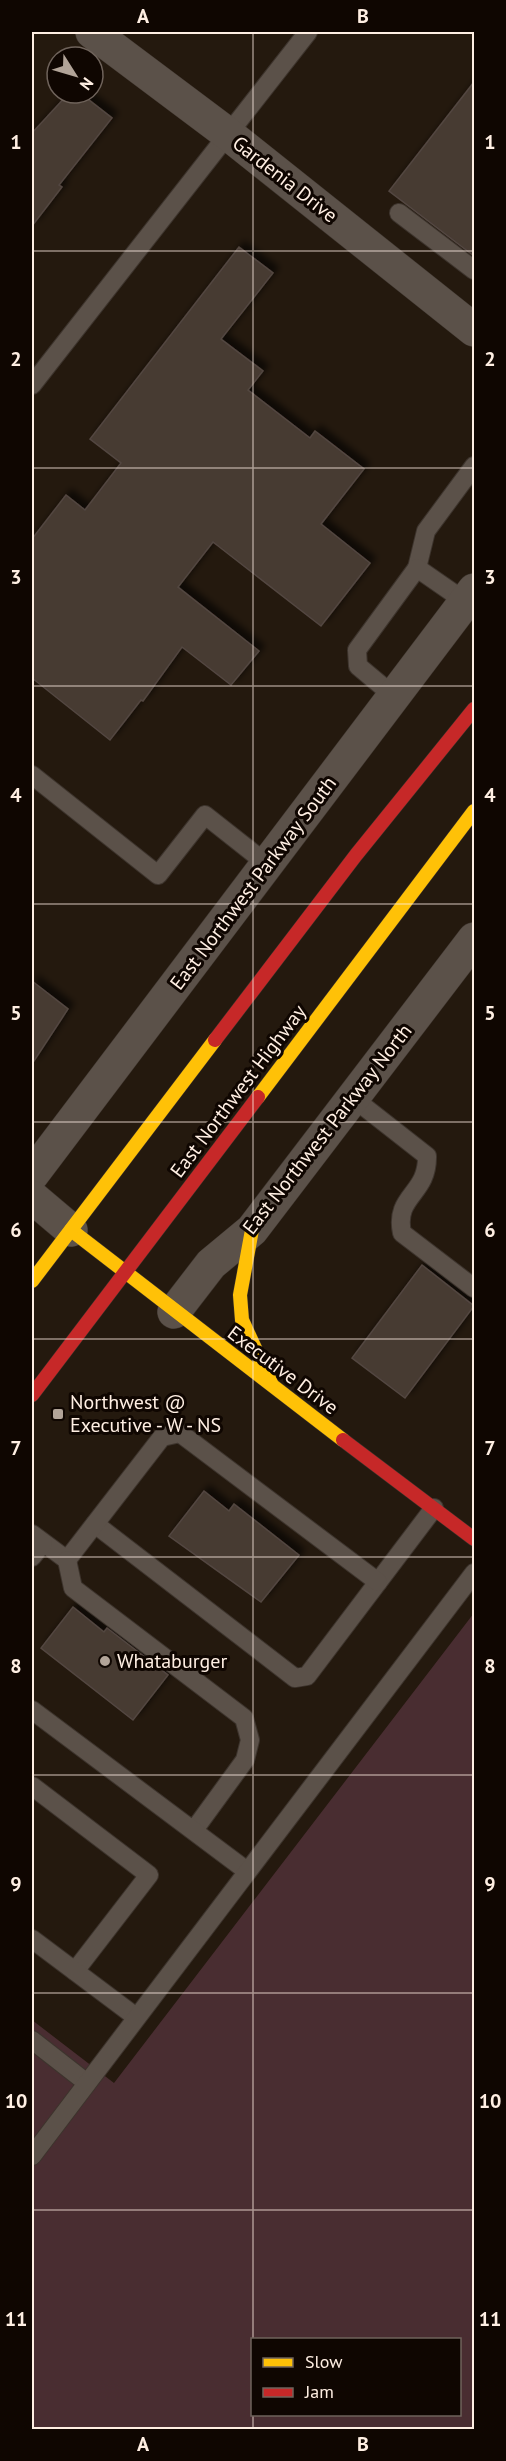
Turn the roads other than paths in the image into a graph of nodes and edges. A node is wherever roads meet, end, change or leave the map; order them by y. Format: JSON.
{"nodes":[{"id":1,"x":93,"y":32,"type":"edge"},
{"id":2,"x":308,"y":32,"type":"edge"},
{"id":3,"x":228,"y":134,"type":"junction"},
{"id":4,"x":399,"y":213,"type":"dead end"},
{"id":5,"x":474,"y":270,"type":"edge"},
{"id":6,"x":474,"y":330,"type":"edge"},
{"id":7,"x":32,"y":385,"type":"edge"},
{"id":8,"x":474,"y":466,"type":"edge"},
{"id":9,"x":417,"y":568,"type":"junction"},
{"id":10,"x":470,"y":596,"type":"edge"},
{"id":11,"x":395,"y":697,"type":"junction"},
{"id":12,"x":474,"y":709,"type":"edge"},
{"id":13,"x":32,"y":775,"type":"edge"},
{"id":14,"x":474,"y":811,"type":"edge"},
{"id":15,"x":267,"y":864,"type":"junction"},
{"id":16,"x":474,"y":941,"type":"edge"},
{"id":17,"x":352,"y":1098,"type":"junction"},
{"id":18,"x":32,"y":1175,"type":"edge"},
{"id":19,"x":32,"y":1197,"type":"edge"},
{"id":20,"x":71,"y":1230,"type":"junction"},
{"id":21,"x":252,"y":1230,"type":"junction"},
{"id":22,"x":125,"y":1273,"type":"junction"},
{"id":23,"x":32,"y":1281,"type":"edge"},
{"id":24,"x":474,"y":1288,"type":"edge"},
{"id":25,"x":174,"y":1312,"type":"junction"},
{"id":26,"x":274,"y":1387,"type":"junction"},
{"id":27,"x":32,"y":1395,"type":"edge"},
{"id":28,"x":434,"y":1508,"type":"junction"},
{"id":29,"x":95,"y":1524,"type":"junction"},
{"id":30,"x":37,"y":1538,"type":"edge"},
{"id":31,"x":474,"y":1539,"type":"edge"},
{"id":32,"x":32,"y":1557,"type":"edge"},
{"id":33,"x":67,"y":1560,"type":"junction"},
{"id":34,"x":474,"y":1573,"type":"edge"},
{"id":35,"x":378,"y":1582,"type":"junction"},
{"id":36,"x":32,"y":1710,"type":"edge"},
{"id":37,"x":32,"y":1785,"type":"edge"},
{"id":38,"x":194,"y":1830,"type":"junction"},
{"id":39,"x":247,"y":1870,"type":"junction"},
{"id":40,"x":32,"y":1939,"type":"edge"},
{"id":41,"x":75,"y":1971,"type":"junction"},
{"id":42,"x":136,"y":2017,"type":"junction"},
{"id":43,"x":34,"y":2046,"type":"edge"},
{"id":44,"x":87,"y":2083,"type":"junction"},
{"id":45,"x":32,"y":2156,"type":"edge"}],
"edges":[{"from":1,"to":3,"type":"street","name":"Gardenia Drive"},
{"from":2,"to":3,"type":"lane"},
{"from":3,"to":6,"type":"street","name":"Gardenia Drive"},
{"from":3,"to":7,"type":"lane"},
{"from":4,"to":5,"type":"lane"},
{"from":8,"to":9,"type":"lane"},
{"from":9,"to":10,"type":"lane"},
{"from":9,"to":11,"type":"lane"},
{"from":10,"to":11,"type":"street","name":"East Northwest Parkway South"},
{"from":11,"to":15,"type":"street","name":"East Northwest Parkway South"},
{"from":12,"to":20,"type":"main road"},
{"from":13,"to":15,"type":"lane"},
{"from":14,"to":22,"type":"main road","name":"East Northwest Highway"},
{"from":15,"to":18,"type":"street","name":"East Northwest Parkway South"},
{"from":16,"to":17,"type":"street","name":"East Northwest Parkway North"},
{"from":17,"to":21,"type":"street","name":"East Northwest Parkway North"},
{"from":17,"to":24,"type":"lane"},
{"from":19,"to":20,"type":"street"},
{"from":20,"to":22,"type":"main road","name":"Executive Drive"},
{"from":20,"to":23,"type":"main road"},
{"from":21,"to":25,"type":"street","name":"East Northwest Parkway North"},
{"from":21,"to":26,"type":"main road"},
{"from":22,"to":25,"type":"main road","name":"Executive Drive"},
{"from":22,"to":27,"type":"main road","name":"East Northwest Highway"},
{"from":25,"to":26,"type":"main road","name":"Executive Drive"},
{"from":26,"to":28,"type":"main road","name":"Executive Drive"},
{"from":28,"to":31,"type":"main road","name":"Executive Drive"},
{"from":28,"to":35,"type":"lane"},
{"from":29,"to":33,"type":"lane"},
{"from":29,"to":35,"type":"lane"},
{"from":29,"to":35,"type":"lane"},
{"from":30,"to":32,"type":"lane"},
{"from":30,"to":33,"type":"lane"},
{"from":33,"to":38,"type":"lane"},
{"from":34,"to":39,"type":"lane"},
{"from":36,"to":38,"type":"lane"},
{"from":37,"to":41,"type":"lane"},
{"from":38,"to":39,"type":"lane"},
{"from":39,"to":42,"type":"lane"},
{"from":40,"to":41,"type":"lane"},
{"from":41,"to":42,"type":"lane"},
{"from":42,"to":44,"type":"lane"},
{"from":43,"to":44,"type":"lane"},
{"from":44,"to":45,"type":"lane"}]}
